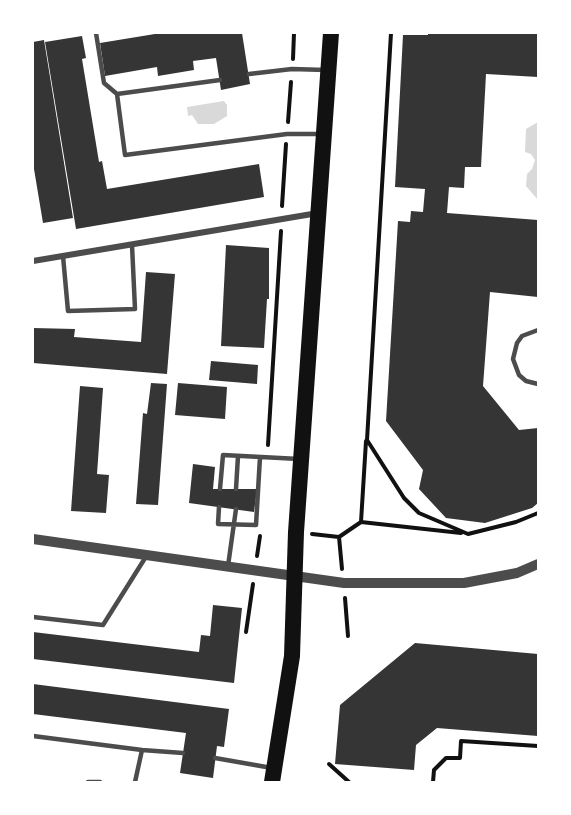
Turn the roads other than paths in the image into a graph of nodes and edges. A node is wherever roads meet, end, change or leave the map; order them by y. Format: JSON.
{"nodes":[{"id":1,"x":96,"y":33,"type":"edge"},
{"id":2,"x":331,"y":33,"type":"edge"},
{"id":3,"x":328,"y":70,"type":"junction"},
{"id":4,"x":249,"y":74,"type":"dead end"},
{"id":5,"x":220,"y":80,"type":"dead end"},
{"id":6,"x":117,"y":94,"type":"junction"},
{"id":7,"x":324,"y":134,"type":"junction"},
{"id":8,"x":319,"y":213,"type":"junction"},
{"id":9,"x":132,"y":245,"type":"junction"},
{"id":10,"x":63,"y":256,"type":"junction"},
{"id":11,"x":33,"y":261,"type":"edge"},
{"id":12,"x":538,"y":330,"type":"edge"},
{"id":13,"x":538,"y":384,"type":"edge"},
{"id":14,"x":238,"y":456,"type":"junction"},
{"id":15,"x":260,"y":457,"type":"junction"},
{"id":16,"x":302,"y":459,"type":"junction"},
{"id":17,"x":220,"y":489,"type":"dead end"},
{"id":18,"x":236,"y":489,"type":"dead end"},
{"id":19,"x":219,"y":507,"type":"dead end"},
{"id":20,"x":236,"y":509,"type":"dead end"},
{"id":21,"x":234,"y":525,"type":"junction"},
{"id":22,"x":33,"y":539,"type":"edge"},
{"id":23,"x":147,"y":555,"type":"junction"},
{"id":24,"x":538,"y":564,"type":"edge"},
{"id":25,"x":228,"y":567,"type":"junction"},
{"id":26,"x":297,"y":576,"type":"junction"},
{"id":27,"x":33,"y":617,"type":"edge"},
{"id":28,"x":33,"y":736,"type":"edge"},
{"id":29,"x":142,"y":750,"type":"junction"},
{"id":30,"x":183,"y":753,"type":"dead end"},
{"id":31,"x":216,"y":758,"type":"dead end"},
{"id":32,"x":273,"y":775,"type":"edge"},
{"id":33,"x":88,"y":782,"type":"edge"},
{"id":34,"x":100,"y":782,"type":"edge"},
{"id":35,"x":135,"y":782,"type":"edge"}],
"edges":[{"from":1,"to":6,"type":"lane"},
{"from":2,"to":3,"type":"highway"},
{"from":3,"to":4,"type":"lane"},
{"from":3,"to":7,"type":"highway"},
{"from":5,"to":6,"type":"lane"},
{"from":6,"to":7,"type":"lane"},
{"from":7,"to":8,"type":"highway"},
{"from":8,"to":9,"type":"street"},
{"from":8,"to":16,"type":"highway"},
{"from":9,"to":10,"type":"street"},
{"from":9,"to":10,"type":"lane"},
{"from":10,"to":11,"type":"street"},
{"from":12,"to":13,"type":"lane"},
{"from":14,"to":15,"type":"lane"},
{"from":14,"to":17,"type":"lane"},
{"from":14,"to":18,"type":"lane"},
{"from":15,"to":16,"type":"lane"},
{"from":15,"to":21,"type":"lane"},
{"from":16,"to":26,"type":"highway"},
{"from":19,"to":21,"type":"lane"},
{"from":20,"to":21,"type":"lane"},
{"from":21,"to":25,"type":"lane"},
{"from":22,"to":23,"type":"street"},
{"from":23,"to":25,"type":"street"},
{"from":23,"to":27,"type":"lane"},
{"from":24,"to":26,"type":"street"},
{"from":25,"to":26,"type":"street"},
{"from":26,"to":32,"type":"highway"},
{"from":28,"to":29,"type":"lane"},
{"from":29,"to":30,"type":"lane"},
{"from":29,"to":35,"type":"lane"},
{"from":31,"to":32,"type":"lane"},
{"from":33,"to":34,"type":"lane"}]}
